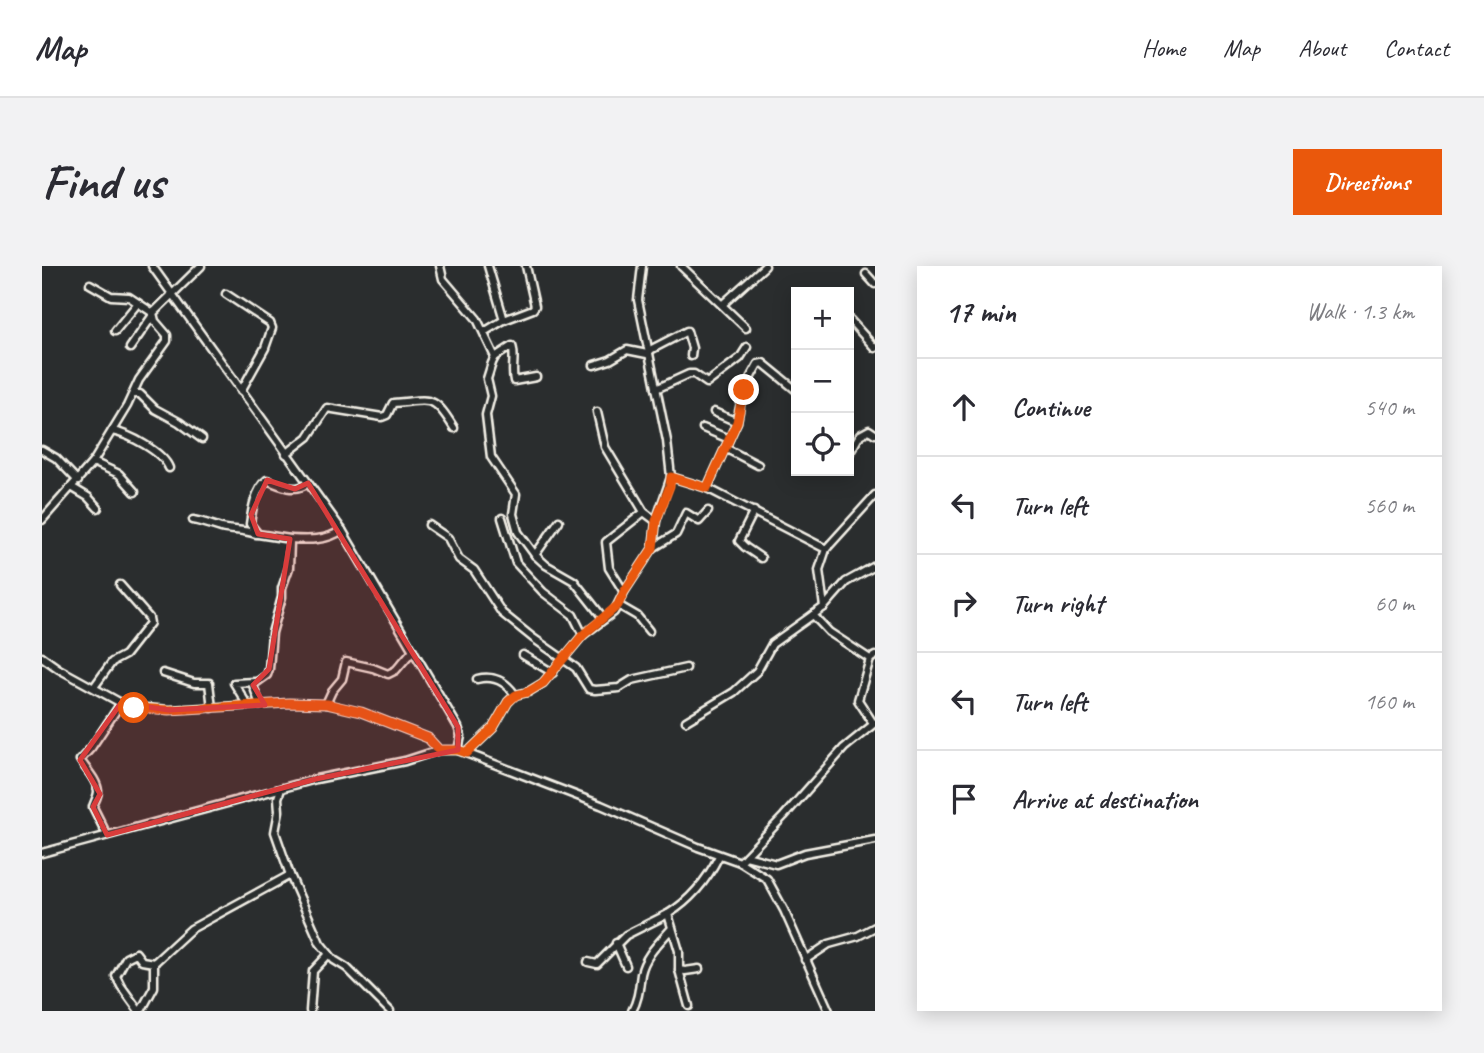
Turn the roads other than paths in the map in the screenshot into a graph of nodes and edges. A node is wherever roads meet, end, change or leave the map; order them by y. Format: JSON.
{"nodes":[{"id":1,"x":152,"y":266,"type":"edge"},
{"id":2,"x":201,"y":266,"type":"edge"},
{"id":3,"x":440,"y":266,"type":"edge"},
{"id":4,"x":488,"y":266,"type":"edge"},
{"id":5,"x":526,"y":266,"type":"edge"},
{"id":6,"x":642,"y":266,"type":"edge"},
{"id":7,"x":681,"y":266,"type":"edge"},
{"id":8,"x":765,"y":266,"type":"edge"},
{"id":9,"x":866,"y":274,"type":"dead end"},
{"id":10,"x":90,"y":284,"type":"dead end"},
{"id":11,"x":875,"y":284,"type":"edge"},
{"id":12,"x":173,"y":294,"type":"junction"},
{"id":13,"x":226,"y":294,"type":"dead end"},
{"id":14,"x":138,"y":303,"type":"junction"},
{"id":15,"x":723,"y":304,"type":"junction"},
{"id":16,"x":153,"y":314,"type":"junction"},
{"id":17,"x":504,"y":320,"type":"junction"},
{"id":18,"x":854,"y":324,"type":"edge"},
{"id":19,"x":746,"y":328,"type":"dead end"},
{"id":20,"x":115,"y":331,"type":"dead end"},
{"id":21,"x":484,"y":332,"type":"junction"},
{"id":22,"x":747,"y":347,"type":"dead end"},
{"id":23,"x":130,"y":348,"type":"dead end"},
{"id":24,"x":875,"y":348,"type":"edge"},
{"id":25,"x":650,"y":351,"type":"junction"},
{"id":26,"x":691,"y":356,"type":"dead end"},
{"id":27,"x":495,"y":357,"type":"junction"},
{"id":28,"x":594,"y":365,"type":"dead end"},
{"id":29,"x":536,"y":377,"type":"dead end"},
{"id":30,"x":791,"y":385,"type":"edge"},
{"id":31,"x":656,"y":389,"type":"junction"},
{"id":32,"x":242,"y":391,"type":"junction"},
{"id":33,"x":134,"y":394,"type":"junction"},
{"id":34,"x":714,"y":411,"type":"dead end"},
{"id":35,"x":597,"y":412,"type":"dead end"},
{"id":36,"x":737,"y":422,"type":"junction"},
{"id":37,"x":454,"y":428,"type":"dead end"},
{"id":38,"x":703,"y":428,"type":"dead end"},
{"id":39,"x":112,"y":431,"type":"junction"},
{"id":40,"x":875,"y":434,"type":"edge"},
{"id":41,"x":202,"y":439,"type":"dead end"},
{"id":42,"x":729,"y":439,"type":"junction"},
{"id":43,"x":854,"y":446,"type":"edge"},
{"id":44,"x":725,"y":448,"type":"junction"},
{"id":45,"x":42,"y":450,"type":"edge"},
{"id":46,"x":286,"y":454,"type":"junction"},
{"id":47,"x":93,"y":463,"type":"junction"},
{"id":48,"x":758,"y":465,"type":"dead end"},
{"id":49,"x":169,"y":468,"type":"dead end"},
{"id":50,"x":671,"y":477,"type":"junction"},
{"id":51,"x":78,"y":481,"type":"junction"},
{"id":52,"x":308,"y":483,"type":"junction"},
{"id":53,"x":73,"y":488,"type":"junction"},
{"id":54,"x":707,"y":488,"type":"junction"},
{"id":55,"x":135,"y":492,"type":"dead end"},
{"id":56,"x":875,"y":495,"type":"edge"},
{"id":57,"x":98,"y":508,"type":"dead end"},
{"id":58,"x":754,"y":510,"type":"junction"},
{"id":59,"x":708,"y":511,"type":"dead end"},
{"id":60,"x":644,"y":512,"type":"junction"},
{"id":61,"x":502,"y":518,"type":"dead end"},
{"id":62,"x":42,"y":520,"type":"edge"},
{"id":63,"x":193,"y":520,"type":"dead end"},
{"id":64,"x":559,"y":521,"type":"dead end"},
{"id":65,"x":656,"y":521,"type":"junction"},
{"id":66,"x":429,"y":525,"type":"dead end"},
{"id":67,"x":342,"y":530,"type":"junction"},
{"id":68,"x":258,"y":534,"type":"junction"},
{"id":69,"x":290,"y":539,"type":"junction"},
{"id":70,"x":653,"y":548,"type":"junction"},
{"id":71,"x":826,"y":549,"type":"junction"},
{"id":72,"x":535,"y":555,"type":"junction"},
{"id":73,"x":761,"y":558,"type":"dead end"},
{"id":74,"x":875,"y":566,"type":"edge"},
{"id":75,"x":120,"y":585,"type":"dead end"},
{"id":76,"x":624,"y":592,"type":"junction"},
{"id":77,"x":618,"y":605,"type":"junction"},
{"id":78,"x":824,"y":607,"type":"junction"},
{"id":79,"x":813,"y":615,"type":"junction"},
{"id":80,"x":604,"y":619,"type":"junction"},
{"id":81,"x":649,"y":631,"type":"dead end"},
{"id":82,"x":583,"y":635,"type":"junction"},
{"id":83,"x":413,"y":650,"type":"junction"},
{"id":84,"x":523,"y":655,"type":"dead end"},
{"id":85,"x":42,"y":657,"type":"edge"},
{"id":86,"x":872,"y":657,"type":"edge"},
{"id":87,"x":565,"y":660,"type":"junction"},
{"id":88,"x":687,"y":668,"type":"dead end"},
{"id":89,"x":163,"y":673,"type":"dead end"},
{"id":90,"x":553,"y":673,"type":"junction"},
{"id":91,"x":477,"y":679,"type":"dead end"},
{"id":92,"x":255,"y":682,"type":"junction"},
{"id":93,"x":94,"y":687,"type":"junction"},
{"id":94,"x":516,"y":695,"type":"junction"},
{"id":95,"x":121,"y":703,"type":"junction"},
{"id":96,"x":327,"y":704,"type":"junction"},
{"id":97,"x":260,"y":705,"type":"junction"},
{"id":98,"x":248,"y":706,"type":"junction"},
{"id":99,"x":212,"y":708,"type":"junction"},
{"id":100,"x":686,"y":722,"type":"dead end"},
{"id":101,"x":874,"y":723,"type":"edge"},
{"id":102,"x":439,"y":750,"type":"junction"},
{"id":103,"x":458,"y":750,"type":"junction"},
{"id":104,"x":467,"y":753,"type":"junction"},
{"id":105,"x":281,"y":789,"type":"junction"},
{"id":106,"x":107,"y":835,"type":"junction"},
{"id":107,"x":875,"y":840,"type":"edge"},
{"id":108,"x":42,"y":853,"type":"edge"},
{"id":109,"x":719,"y":856,"type":"junction"},
{"id":110,"x":746,"y":856,"type":"junction"},
{"id":111,"x":740,"y":862,"type":"junction"},
{"id":112,"x":290,"y":874,"type":"junction"},
{"id":113,"x":668,"y":914,"type":"junction"},
{"id":114,"x":875,"y":927,"type":"edge"},
{"id":115,"x":672,"y":928,"type":"junction"},
{"id":116,"x":616,"y":943,"type":"junction"},
{"id":117,"x":329,"y":954,"type":"junction"},
{"id":118,"x":805,"y":960,"type":"junction"},
{"id":119,"x":588,"y":962,"type":"dead end"},
{"id":120,"x":154,"y":963,"type":"junction"},
{"id":121,"x":626,"y":966,"type":"dead end"},
{"id":122,"x":699,"y":968,"type":"dead end"},
{"id":123,"x":679,"y":970,"type":"junction"},
{"id":124,"x":689,"y":1006,"type":"dead end"},
{"id":125,"x":139,"y":1011,"type":"edge"},
{"id":126,"x":310,"y":1011,"type":"edge"},
{"id":127,"x":390,"y":1011,"type":"edge"},
{"id":128,"x":632,"y":1011,"type":"edge"},
{"id":129,"x":829,"y":1011,"type":"edge"}],
"edges":[{"from":1,"to":12,"type":"street"},
{"from":2,"to":12,"type":"street"},
{"from":3,"to":21,"type":"street"},
{"from":4,"to":17,"type":"street"},
{"from":5,"to":17,"type":"street"},
{"from":6,"to":25,"type":"street"},
{"from":7,"to":15,"type":"street"},
{"from":8,"to":15,"type":"street"},
{"from":9,"to":11,"type":"street"},
{"from":10,"to":14,"type":"street"},
{"from":12,"to":16,"type":"street"},
{"from":12,"to":32,"type":"street"},
{"from":13,"to":32,"type":"street"},
{"from":14,"to":16,"type":"street"},
{"from":14,"to":20,"type":"street"},
{"from":15,"to":19,"type":"street"},
{"from":16,"to":23,"type":"street"},
{"from":16,"to":33,"type":"street"},
{"from":17,"to":21,"type":"street"},
{"from":18,"to":24,"type":"street"},
{"from":21,"to":27,"type":"street"},
{"from":22,"to":31,"type":"street"},
{"from":25,"to":26,"type":"street"},
{"from":25,"to":28,"type":"street"},
{"from":25,"to":31,"type":"street"},
{"from":27,"to":29,"type":"street"},
{"from":27,"to":72,"type":"street"},
{"from":30,"to":36,"type":"street"},
{"from":31,"to":50,"type":"street"},
{"from":32,"to":46,"type":"street"},
{"from":33,"to":39,"type":"street"},
{"from":33,"to":41,"type":"street"},
{"from":34,"to":36,"type":"street"},
{"from":35,"to":60,"type":"street"},
{"from":36,"to":42,"type":"street"},
{"from":37,"to":46,"type":"street"},
{"from":38,"to":42,"type":"street"},
{"from":39,"to":47,"type":"street"},
{"from":39,"to":49,"type":"street"},
{"from":40,"to":43,"type":"street"},
{"from":42,"to":44,"type":"street"},
{"from":44,"to":48,"type":"street"},
{"from":44,"to":54,"type":"street"},
{"from":45,"to":51,"type":"street"},
{"from":46,"to":52,"type":"street"},
{"from":47,"to":51,"type":"street"},
{"from":47,"to":55,"type":"street"},
{"from":50,"to":54,"type":"street"},
{"from":50,"to":65,"type":"street"},
{"from":51,"to":53,"type":"street"},
{"from":52,"to":67,"type":"street"},
{"from":52,"to":68,"type":"street"},
{"from":53,"to":57,"type":"street"},
{"from":53,"to":62,"type":"street"},
{"from":54,"to":58,"type":"street"},
{"from":56,"to":71,"type":"street"},
{"from":58,"to":71,"type":"street"},
{"from":58,"to":73,"type":"street"},
{"from":59,"to":70,"type":"street"},
{"from":60,"to":65,"type":"street"},
{"from":60,"to":76,"type":"street"},
{"from":61,"to":82,"type":"street"},
{"from":63,"to":68,"type":"street"},
{"from":64,"to":72,"type":"street"},
{"from":65,"to":70,"type":"street"},
{"from":66,"to":87,"type":"street"},
{"from":67,"to":69,"type":"street"},
{"from":67,"to":83,"type":"street"},
{"from":68,"to":69,"type":"street"},
{"from":69,"to":92,"type":"street"},
{"from":70,"to":76,"type":"street"},
{"from":71,"to":78,"type":"street"},
{"from":72,"to":80,"type":"street"},
{"from":74,"to":78,"type":"street"},
{"from":75,"to":93,"type":"street"},
{"from":76,"to":77,"type":"street"},
{"from":77,"to":80,"type":"street"},
{"from":77,"to":81,"type":"street"},
{"from":78,"to":79,"type":"street"},
{"from":79,"to":86,"type":"street"},
{"from":79,"to":100,"type":"street"},
{"from":80,"to":82,"type":"street"},
{"from":82,"to":87,"type":"street"},
{"from":83,"to":96,"type":"street"},
{"from":83,"to":103,"type":"street"},
{"from":84,"to":90,"type":"street"},
{"from":85,"to":93,"type":"street"},
{"from":86,"to":101,"type":"street"},
{"from":87,"to":88,"type":"street"},
{"from":87,"to":90,"type":"street"},
{"from":89,"to":99,"type":"street"},
{"from":90,"to":94,"type":"street"},
{"from":91,"to":94,"type":"street"},
{"from":92,"to":97,"type":"street"},
{"from":92,"to":98,"type":"street"},
{"from":93,"to":95,"type":"street"},
{"from":94,"to":104,"type":"street"},
{"from":95,"to":99,"type":"street"},
{"from":95,"to":106,"type":"street"},
{"from":96,"to":97,"type":"street"},
{"from":96,"to":102,"type":"street"},
{"from":97,"to":98,"type":"street"},
{"from":98,"to":99,"type":"street"},
{"from":101,"to":110,"type":"street"},
{"from":102,"to":103,"type":"street"},
{"from":102,"to":105,"type":"street"},
{"from":103,"to":104,"type":"street"},
{"from":104,"to":109,"type":"street"},
{"from":105,"to":106,"type":"street"},
{"from":105,"to":112,"type":"street"},
{"from":106,"to":108,"type":"street"},
{"from":107,"to":110,"type":"street"},
{"from":109,"to":111,"type":"street"},
{"from":109,"to":113,"type":"street"},
{"from":110,"to":111,"type":"street"},
{"from":111,"to":118,"type":"street"},
{"from":112,"to":117,"type":"street"},
{"from":112,"to":120,"type":"street"},
{"from":113,"to":115,"type":"street"},
{"from":113,"to":116,"type":"street"},
{"from":114,"to":118,"type":"street"},
{"from":115,"to":123,"type":"street"},
{"from":115,"to":128,"type":"street"},
{"from":116,"to":119,"type":"street"},
{"from":116,"to":121,"type":"street"},
{"from":117,"to":126,"type":"street"},
{"from":117,"to":127,"type":"street"},
{"from":118,"to":129,"type":"street"},
{"from":120,"to":125,"type":"street"},
{"from":120,"to":125,"type":"street"},
{"from":122,"to":123,"type":"street"},
{"from":123,"to":124,"type":"street"}]}
